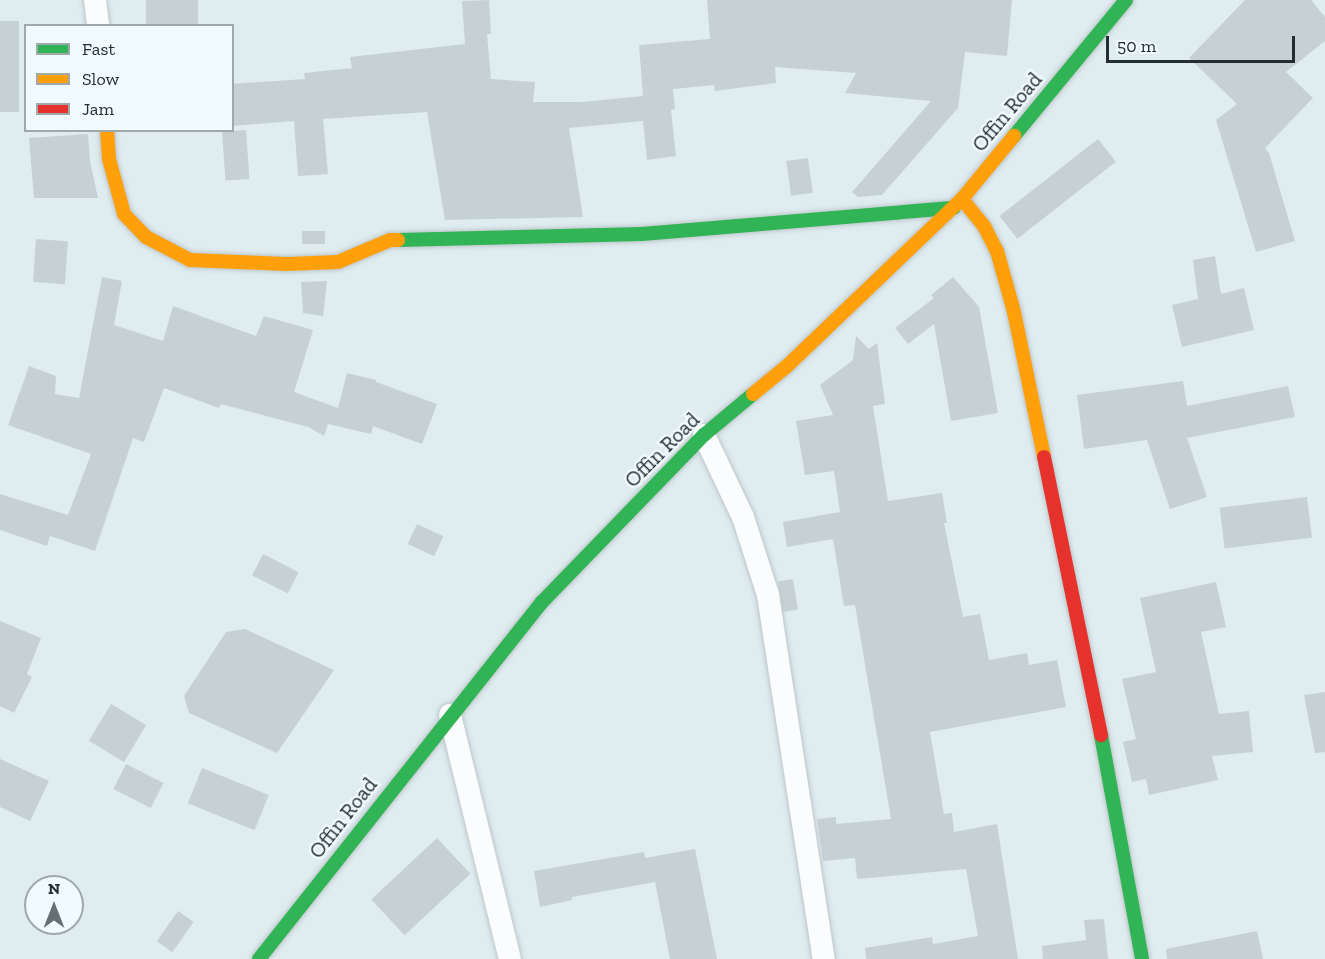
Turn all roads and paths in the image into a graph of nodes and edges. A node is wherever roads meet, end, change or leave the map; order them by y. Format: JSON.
{"nodes":[{"id":1,"x":95,"y":0,"type":"edge"},
{"id":2,"x":1126,"y":0,"type":"edge"},
{"id":3,"x":98,"y":24,"type":"edge"},
{"id":4,"x":107,"y":132,"type":"edge"},
{"id":5,"x":958,"y":203,"type":"junction"},
{"id":6,"x":704,"y":435,"type":"junction"},
{"id":7,"x":450,"y":715,"type":"junction"},
{"id":8,"x":260,"y":959,"type":"edge"},
{"id":9,"x":510,"y":959,"type":"edge"},
{"id":10,"x":824,"y":959,"type":"edge"},
{"id":11,"x":1142,"y":959,"type":"edge"}],
"edges":[{"from":1,"to":3,"type":"street"},
{"from":2,"to":5,"type":"street","name":"Offin Road"},
{"from":4,"to":5,"type":"street"},
{"from":5,"to":6,"type":"street","name":"Offin Road"},
{"from":5,"to":11,"type":"street"},
{"from":6,"to":7,"type":"street","name":"Offin Road"},
{"from":6,"to":10,"type":"street"},
{"from":7,"to":8,"type":"street","name":"Offin Road"},
{"from":7,"to":9,"type":"street"}]}
